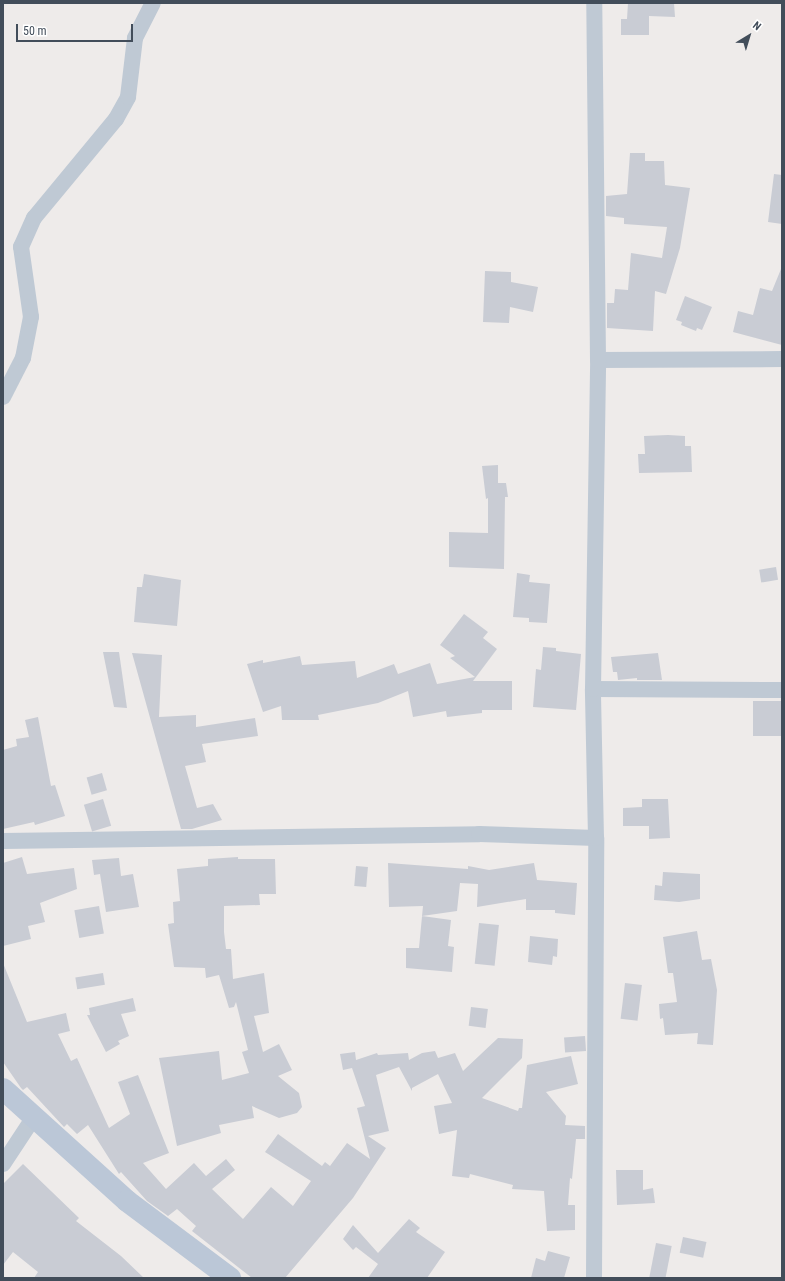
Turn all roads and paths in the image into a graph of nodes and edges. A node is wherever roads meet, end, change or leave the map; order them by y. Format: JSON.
{"nodes":[{"id":1,"x":153,"y":3,"type":"edge"},
{"id":2,"x":594,"y":3,"type":"edge"},
{"id":3,"x":782,"y":359,"type":"edge"},
{"id":4,"x":598,"y":360,"type":"junction"},
{"id":5,"x":3,"y":397,"type":"edge"},
{"id":6,"x":593,"y":689,"type":"junction"},
{"id":7,"x":782,"y":690,"type":"edge"},
{"id":8,"x":596,"y":838,"type":"junction"},
{"id":9,"x":3,"y":841,"type":"edge"},
{"id":10,"x":3,"y":1089,"type":"edge"},
{"id":11,"x":34,"y":1117,"type":"junction"},
{"id":12,"x":3,"y":1164,"type":"edge"},
{"id":13,"x":230,"y":1278,"type":"edge"},
{"id":14,"x":594,"y":1278,"type":"edge"}],
"edges":[{"from":1,"to":5,"type":"street"},
{"from":2,"to":4,"type":"street"},
{"from":3,"to":4,"type":"street"},
{"from":4,"to":6,"type":"street"},
{"from":6,"to":7,"type":"street"},
{"from":6,"to":8,"type":"street"},
{"from":8,"to":9,"type":"street"},
{"from":8,"to":14,"type":"street"},
{"from":10,"to":11,"type":"main road"},
{"from":11,"to":12,"type":"street"},
{"from":11,"to":13,"type":"main road"}]}
